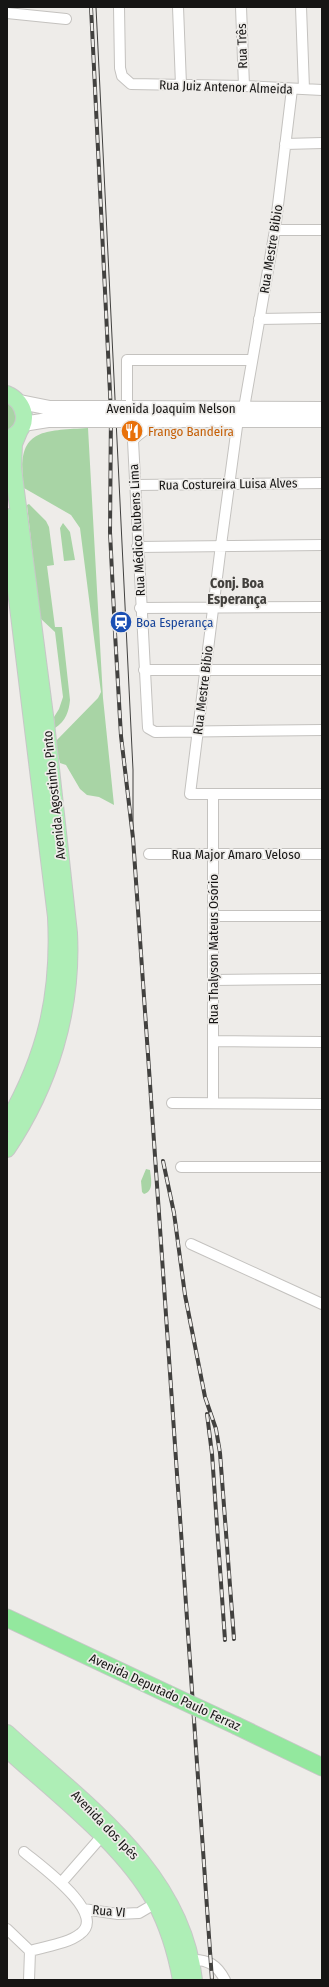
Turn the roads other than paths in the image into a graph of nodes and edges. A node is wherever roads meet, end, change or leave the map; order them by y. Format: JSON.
{"nodes":[{"id":1,"x":119,"y":7,"type":"edge"},
{"id":2,"x":178,"y":7,"type":"edge"},
{"id":3,"x":241,"y":7,"type":"edge"},
{"id":4,"x":301,"y":7,"type":"edge"},
{"id":5,"x":7,"y":13,"type":"edge"},
{"id":6,"x":66,"y":19,"type":"dead end"},
{"id":7,"x":181,"y":85,"type":"junction"},
{"id":8,"x":244,"y":86,"type":"junction"},
{"id":9,"x":292,"y":89,"type":"junction"},
{"id":10,"x":304,"y":89,"type":"junction"},
{"id":11,"x":322,"y":90,"type":"edge"},
{"id":12,"x":322,"y":143,"type":"edge"},
{"id":13,"x":285,"y":144,"type":"junction"},
{"id":14,"x":275,"y":230,"type":"junction"},
{"id":15,"x":322,"y":230,"type":"edge"},
{"id":16,"x":322,"y":318,"type":"edge"},
{"id":17,"x":259,"y":319,"type":"junction"},
{"id":18,"x":252,"y":360,"type":"junction"},
{"id":19,"x":13,"y":398,"type":"edge"},
{"id":20,"x":322,"y":409,"type":"edge"},
{"id":21,"x":126,"y":410,"type":"junction"},
{"id":22,"x":87,"y":414,"type":"junction"},
{"id":23,"x":241,"y":414,"type":"junction"},
{"id":24,"x":159,"y":420,"type":"junction"},
{"id":25,"x":322,"y":420,"type":"edge"},
{"id":26,"x":16,"y":432,"type":"edge"},
{"id":27,"x":231,"y":483,"type":"junction"},
{"id":28,"x":322,"y":483,"type":"edge"},
{"id":29,"x":135,"y":485,"type":"junction"},
{"id":30,"x":7,"y":517,"type":"edge"},
{"id":31,"x":221,"y":545,"type":"junction"},
{"id":32,"x":322,"y":545,"type":"edge"},
{"id":33,"x":137,"y":547,"type":"junction"},
{"id":34,"x":322,"y":607,"type":"edge"},
{"id":35,"x":140,"y":608,"type":"junction"},
{"id":36,"x":214,"y":608,"type":"junction"},
{"id":37,"x":144,"y":670,"type":"junction"},
{"id":38,"x":205,"y":670,"type":"junction"},
{"id":39,"x":322,"y":670,"type":"edge"},
{"id":40,"x":322,"y":730,"type":"edge"},
{"id":41,"x":198,"y":732,"type":"junction"},
{"id":42,"x":213,"y":794,"type":"junction"},
{"id":43,"x":322,"y":794,"type":"edge"},
{"id":44,"x":149,"y":854,"type":"dead end"},
{"id":45,"x":213,"y":854,"type":"junction"},
{"id":46,"x":322,"y":854,"type":"edge"},
{"id":47,"x":213,"y":916,"type":"junction"},
{"id":48,"x":322,"y":916,"type":"edge"},
{"id":49,"x":322,"y":979,"type":"edge"},
{"id":50,"x":213,"y":980,"type":"junction"},
{"id":51,"x":213,"y":1041,"type":"junction"},
{"id":52,"x":322,"y":1042,"type":"edge"},
{"id":53,"x":172,"y":1103,"type":"dead end"},
{"id":54,"x":213,"y":1103,"type":"junction"},
{"id":55,"x":322,"y":1104,"type":"edge"},
{"id":56,"x":7,"y":1123,"type":"edge"},
{"id":57,"x":7,"y":1149,"type":"edge"},
{"id":58,"x":181,"y":1167,"type":"dead end"},
{"id":59,"x":322,"y":1167,"type":"edge"},
{"id":60,"x":191,"y":1244,"type":"dead end"},
{"id":61,"x":322,"y":1304,"type":"edge"},
{"id":62,"x":7,"y":1618,"type":"edge"},
{"id":63,"x":7,"y":1732,"type":"edge"},
{"id":64,"x":7,"y":1749,"type":"edge"},
{"id":65,"x":322,"y":1767,"type":"edge"},
{"id":66,"x":102,"y":1836,"type":"junction"},
{"id":67,"x":24,"y":1852,"type":"dead end"},
{"id":68,"x":61,"y":1883,"type":"junction"},
{"id":69,"x":156,"y":1903,"type":"junction"},
{"id":70,"x":83,"y":1909,"type":"junction"},
{"id":71,"x":7,"y":1929,"type":"edge"},
{"id":72,"x":30,"y":1951,"type":"junction"},
{"id":73,"x":191,"y":1960,"type":"junction"},
{"id":74,"x":29,"y":1980,"type":"edge"},
{"id":75,"x":181,"y":1980,"type":"edge"},
{"id":76,"x":194,"y":1980,"type":"edge"},
{"id":77,"x":225,"y":1980,"type":"edge"}],
"edges":[{"from":1,"to":7,"type":"street","name":"Rua Juiz Antenor Almeida"},
{"from":2,"to":7,"type":"street"},
{"from":3,"to":8,"type":"street","name":"Rua Três"},
{"from":4,"to":10,"type":"street"},
{"from":5,"to":6,"type":"street"},
{"from":7,"to":8,"type":"street","name":"Rua Juiz Antenor Almeida"},
{"from":8,"to":9,"type":"street","name":"Rua Juiz Antenor Almeida"},
{"from":9,"to":10,"type":"street","name":"Rua Juiz Antenor Almeida"},
{"from":9,"to":13,"type":"street","name":"Rua Mestre Bibio"},
{"from":10,"to":11,"type":"street","name":"Rua Juiz Antenor Almeida"},
{"from":12,"to":13,"type":"street"},
{"from":13,"to":14,"type":"street","name":"Rua Mestre Bibio"},
{"from":14,"to":15,"type":"street"},
{"from":14,"to":17,"type":"street","name":"Rua Mestre Bibio"},
{"from":16,"to":17,"type":"street"},
{"from":17,"to":18,"type":"street","name":"Rua Mestre Bibio"},
{"from":18,"to":21,"type":"street"},
{"from":18,"to":23,"type":"street","name":"Rua Mestre Bibio"},
{"from":19,"to":22,"type":"main road","name":"Avenida Joaquim Nelson"},
{"from":19,"to":26,"type":"main road"},
{"from":20,"to":23,"type":"main road","name":"Avenida Joaquim Nelson"},
{"from":21,"to":22,"type":"main road","name":"Avenida Joaquim Nelson","bridge":true},
{"from":21,"to":23,"type":"main road","name":"Avenida Joaquim Nelson"},
{"from":21,"to":24,"type":"main road","name":"Avenida Joaquim Nelson"},
{"from":22,"to":26,"type":"main road","name":"Avenida Joaquim Nelson"},
{"from":23,"to":24,"type":"main road","name":"Avenida Joaquim Nelson"},
{"from":23,"to":25,"type":"main road","name":"Avenida Joaquim Nelson"},
{"from":23,"to":27,"type":"street","name":"Rua Mestre Bibio"},
{"from":24,"to":29,"type":"street","name":"Rua Médico Rubens Lima"},
{"from":26,"to":57,"type":"main road","name":"Avenida Agostinho Pinto"},
{"from":27,"to":28,"type":"street","name":"Rua Costureira Luisa Alves"},
{"from":27,"to":29,"type":"street","name":"Rua Costureira Luisa Alves"},
{"from":27,"to":31,"type":"street","name":"Rua Mestre Bibio"},
{"from":29,"to":33,"type":"street","name":"Rua Médico Rubens Lima"},
{"from":30,"to":56,"type":"main road","name":"Avenida Agostinho Pinto"},
{"from":31,"to":32,"type":"street"},
{"from":31,"to":33,"type":"street"},
{"from":31,"to":36,"type":"street","name":"Rua Mestre Bibio"},
{"from":33,"to":35,"type":"street","name":"Rua Médico Rubens Lima"},
{"from":34,"to":36,"type":"street"},
{"from":35,"to":36,"type":"street"},
{"from":35,"to":37,"type":"street","name":"Rua Médico Rubens Lima"},
{"from":36,"to":38,"type":"street","name":"Rua Mestre Bibio"},
{"from":37,"to":38,"type":"street"},
{"from":37,"to":41,"type":"street","name":"Rua Médico Rubens Lima"},
{"from":38,"to":39,"type":"street"},
{"from":38,"to":41,"type":"street","name":"Rua Mestre Bibio"},
{"from":40,"to":41,"type":"street"},
{"from":41,"to":42,"type":"street","name":"Rua Mestre Bibio"},
{"from":42,"to":43,"type":"street"},
{"from":42,"to":45,"type":"street","name":"Rua Thalyson Mateus Osório"},
{"from":44,"to":45,"type":"street","name":"Rua Major Amaro Veloso"},
{"from":45,"to":46,"type":"street","name":"Rua Major Amaro Veloso"},
{"from":45,"to":47,"type":"street","name":"Rua Thalyson Mateus Osório"},
{"from":47,"to":48,"type":"street"},
{"from":47,"to":50,"type":"street","name":"Rua Thalyson Mateus Osório"},
{"from":49,"to":50,"type":"street"},
{"from":50,"to":51,"type":"street","name":"Rua Thalyson Mateus Osório"},
{"from":51,"to":52,"type":"street"},
{"from":51,"to":54,"type":"street","name":"Rua Thalyson Mateus Osório"},
{"from":53,"to":54,"type":"street"},
{"from":54,"to":55,"type":"street"},
{"from":58,"to":59,"type":"street"},
{"from":60,"to":61,"type":"street"},
{"from":62,"to":65,"type":"highway","name":"Avenida Deputado Paulo Ferraz","bridge":true},
{"from":63,"to":73,"type":"main road","name":"Avenida dos Ipês"},
{"from":64,"to":66,"type":"main road","name":"Avenida dos Ipês"},
{"from":66,"to":68,"type":"street"},
{"from":66,"to":69,"type":"main road","name":"Avenida dos Ipês"},
{"from":67,"to":68,"type":"street"},
{"from":68,"to":70,"type":"street"},
{"from":69,"to":70,"type":"street","name":"Rua VI"},
{"from":69,"to":75,"type":"main road","name":"Avenida dos Ipês"},
{"from":70,"to":72,"type":"street","name":"Rua VI"},
{"from":71,"to":72,"type":"street"},
{"from":72,"to":74,"type":"street"},
{"from":73,"to":76,"type":"main road","name":"Avenida dos Ipês"},
{"from":73,"to":77,"type":"street"}]}
